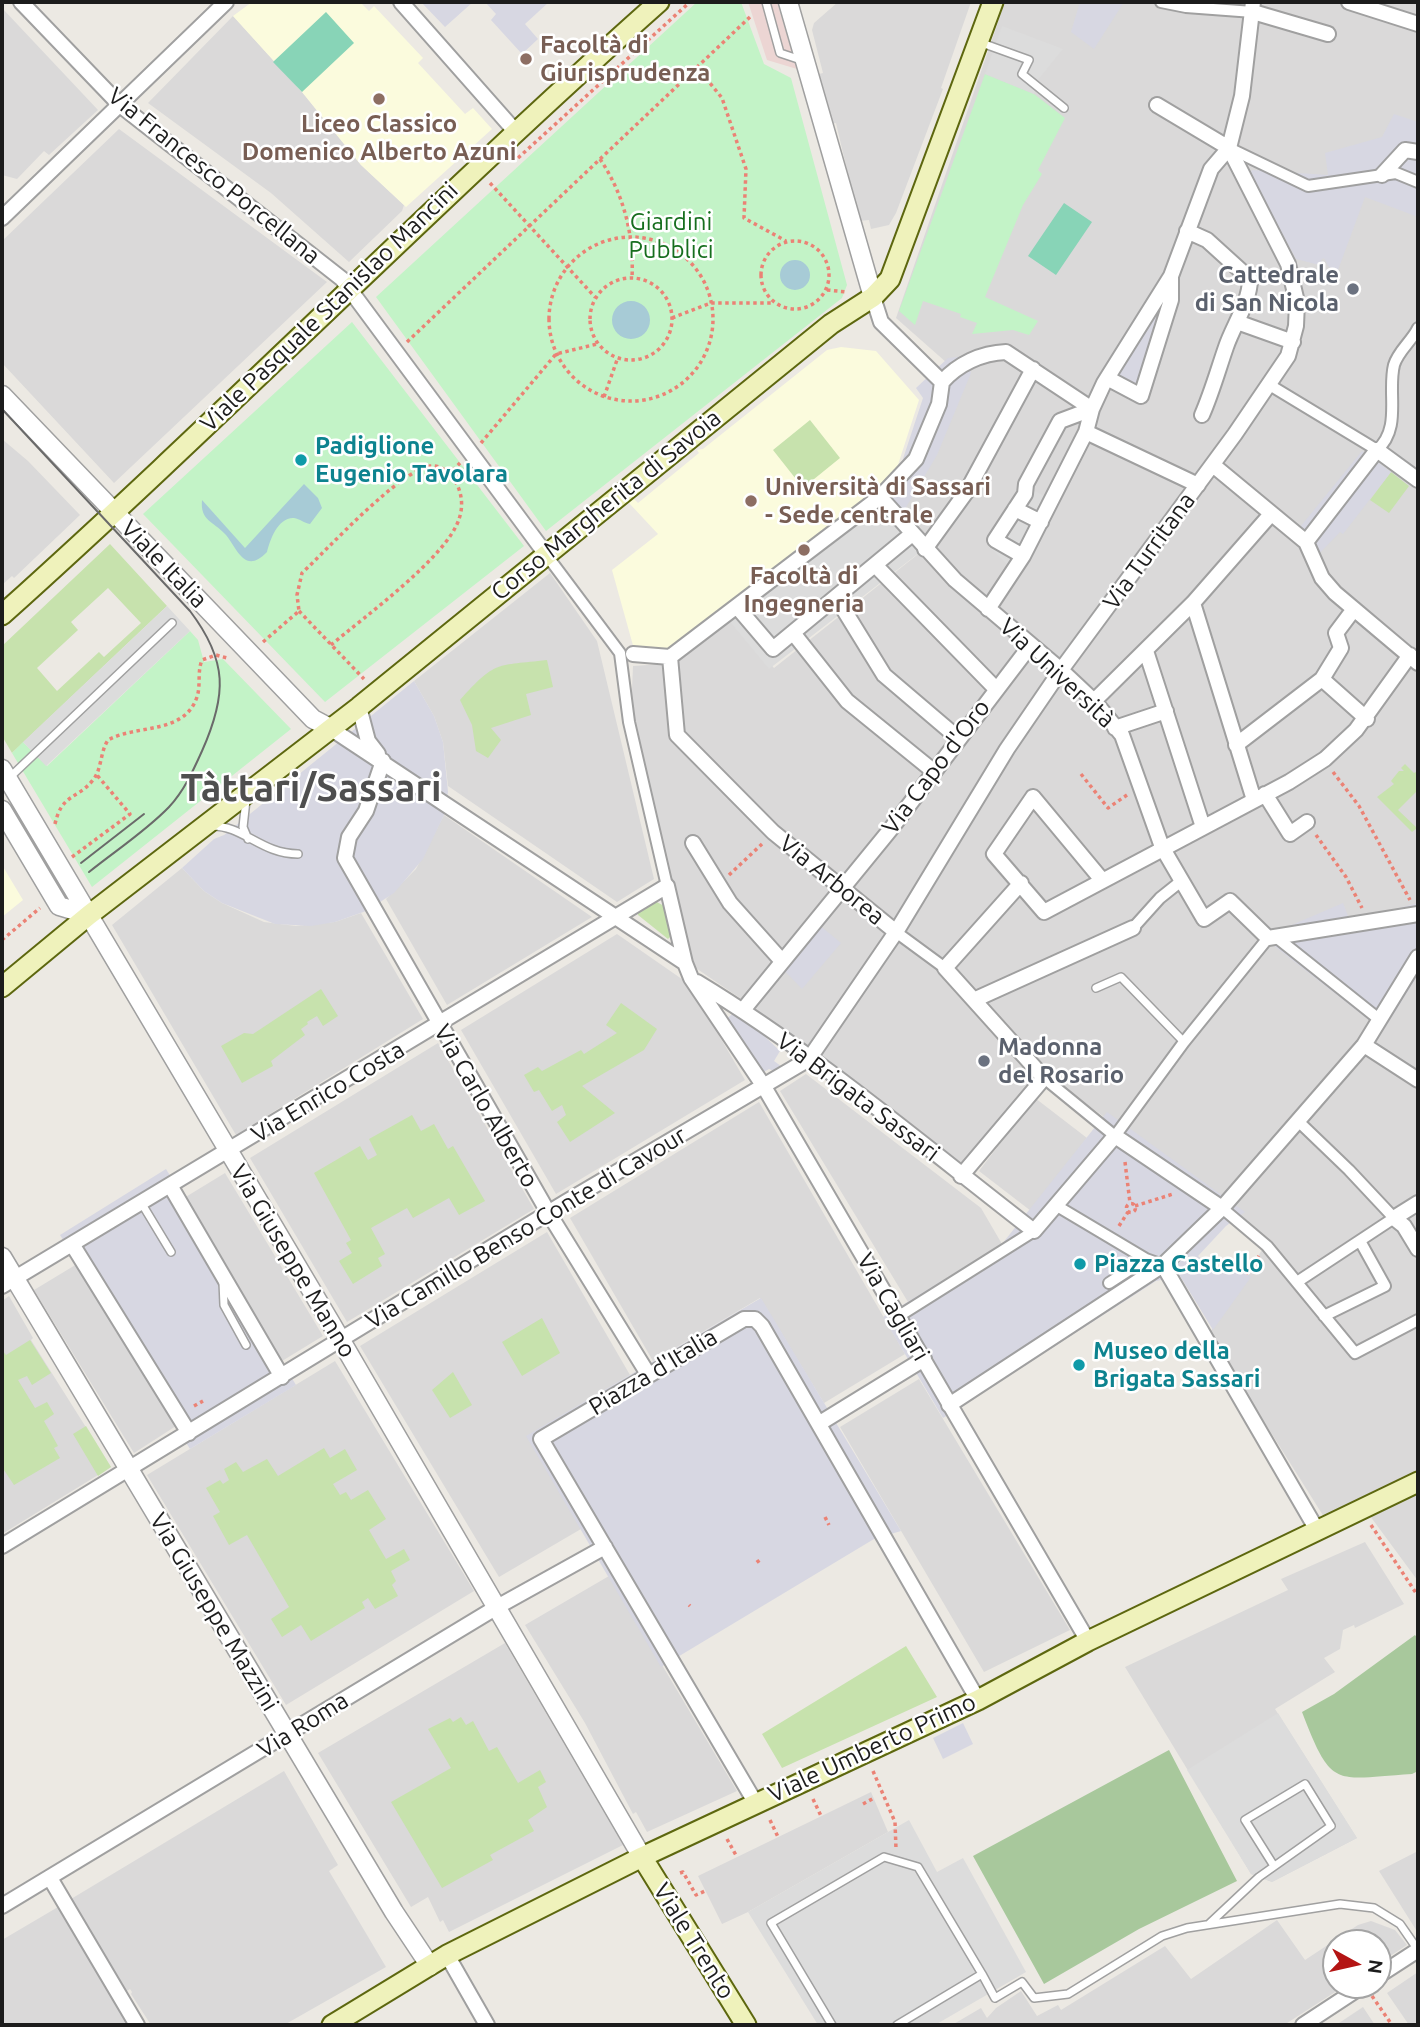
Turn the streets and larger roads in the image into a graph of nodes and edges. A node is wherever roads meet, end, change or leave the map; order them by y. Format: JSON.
{"nodes":[{"id":1,"x":21,"y":2,"type":"edge"},
{"id":2,"x":226,"y":2,"type":"edge"},
{"id":3,"x":401,"y":2,"type":"edge"},
{"id":4,"x":659,"y":2,"type":"edge"},
{"id":5,"x":788,"y":2,"type":"edge"},
{"id":6,"x":993,"y":2,"type":"edge"},
{"id":7,"x":1161,"y":2,"type":"edge"},
{"id":8,"x":1349,"y":2,"type":"edge"},
{"id":9,"x":1253,"y":7,"type":"edge"},
{"id":10,"x":1418,"y":24,"type":"edge"},
{"id":11,"x":1328,"y":34,"type":"dead end"},
{"id":12,"x":120,"y":104,"type":"junction"},
{"id":13,"x":1157,"y":105,"type":"dead end"},
{"id":14,"x":515,"y":131,"type":"junction"},
{"id":15,"x":1229,"y":148,"type":"junction"},
{"id":16,"x":1418,"y":152,"type":"edge"},
{"id":17,"x":1382,"y":175,"type":"junction"},
{"id":18,"x":1418,"y":182,"type":"edge"},
{"id":19,"x":2,"y":218,"type":"edge"},
{"id":20,"x":1187,"y":231,"type":"junction"},
{"id":21,"x":1171,"y":276,"type":"junction"},
{"id":22,"x":349,"y":289,"type":"junction"},
{"id":23,"x":873,"y":297,"type":"junction"},
{"id":24,"x":1237,"y":322,"type":"junction"},
{"id":25,"x":1418,"y":328,"type":"edge"},
{"id":26,"x":1293,"y":342,"type":"junction"},
{"id":27,"x":1033,"y":369,"type":"junction"},
{"id":28,"x":1107,"y":378,"type":"junction"},
{"id":29,"x":942,"y":382,"type":"junction"},
{"id":30,"x":1268,"y":384,"type":"junction"},
{"id":31,"x":2,"y":395,"type":"edge"},
{"id":32,"x":1092,"y":409,"type":"junction"},
{"id":33,"x":1202,"y":415,"type":"dead end"},
{"id":34,"x":1086,"y":432,"type":"junction"},
{"id":35,"x":1377,"y":450,"type":"junction"},
{"id":36,"x":1213,"y":465,"type":"junction"},
{"id":37,"x":1418,"y":480,"type":"edge"},
{"id":38,"x":1198,"y":485,"type":"junction"},
{"id":39,"x":880,"y":497,"type":"junction"},
{"id":40,"x":1015,"y":509,"type":"junction"},
{"id":41,"x":115,"y":513,"type":"junction"},
{"id":42,"x":1271,"y":514,"type":"junction"},
{"id":43,"x":1041,"y":522,"type":"junction"},
{"id":44,"x":912,"y":534,"type":"junction"},
{"id":45,"x":1306,"y":542,"type":"junction"},
{"id":46,"x":925,"y":549,"type":"junction"},
{"id":47,"x":545,"y":553,"type":"junction"},
{"id":48,"x":1023,"y":556,"type":"junction"},
{"id":49,"x":875,"y":565,"type":"junction"},
{"id":50,"x":836,"y":597,"type":"junction"},
{"id":51,"x":1193,"y":603,"type":"junction"},
{"id":52,"x":988,"y":609,"type":"junction"},
{"id":53,"x":1354,"y":609,"type":"junction"},
{"id":54,"x":732,"y":612,"type":"junction"},
{"id":55,"x":2,"y":615,"type":"edge"},
{"id":56,"x":794,"y":634,"type":"junction"},
{"id":57,"x":1030,"y":646,"type":"junction"},
{"id":58,"x":1146,"y":651,"type":"junction"},
{"id":59,"x":626,"y":654,"type":"junction"},
{"id":60,"x":670,"y":657,"type":"junction"},
{"id":61,"x":1414,"y":659,"type":"edge"},
{"id":62,"x":1061,"y":670,"type":"junction"},
{"id":63,"x":1322,"y":679,"type":"junction"},
{"id":64,"x":996,"y":689,"type":"junction"},
{"id":65,"x":1094,"y":701,"type":"junction"},
{"id":66,"x":359,"y":706,"type":"junction"},
{"id":67,"x":1166,"y":711,"type":"junction"},
{"id":68,"x":1367,"y":719,"type":"junction"},
{"id":69,"x":330,"y":728,"type":"junction"},
{"id":70,"x":1115,"y":728,"type":"junction"},
{"id":71,"x":958,"y":738,"type":"junction"},
{"id":72,"x":1236,"y":745,"type":"junction"},
{"id":73,"x":383,"y":761,"type":"junction"},
{"id":74,"x":932,"y":771,"type":"junction"},
{"id":75,"x":5,"y":774,"type":"edge"},
{"id":76,"x":1260,"y":797,"type":"junction"},
{"id":77,"x":2,"y":810,"type":"edge"},
{"id":78,"x":1307,"y":822,"type":"road end"},
{"id":79,"x":1203,"y":827,"type":"junction"},
{"id":80,"x":694,"y":843,"type":"dead end"},
{"id":81,"x":1162,"y":847,"type":"junction"},
{"id":82,"x":1102,"y":880,"type":"junction"},
{"id":83,"x":1181,"y":882,"type":"junction"},
{"id":84,"x":1021,"y":883,"type":"junction"},
{"id":85,"x":667,"y":886,"type":"junction"},
{"id":86,"x":841,"y":888,"type":"junction"},
{"id":87,"x":1418,"y":914,"type":"edge"},
{"id":88,"x":89,"y":915,"type":"junction"},
{"id":89,"x":616,"y":916,"type":"junction"},
{"id":90,"x":1133,"y":928,"type":"joint"},
{"id":91,"x":896,"y":932,"type":"junction"},
{"id":92,"x":1272,"y":937,"type":"junction"},
{"id":93,"x":1418,"y":957,"type":"edge"},
{"id":94,"x":781,"y":960,"type":"junction"},
{"id":95,"x":685,"y":963,"type":"junction"},
{"id":96,"x":945,"y":968,"type":"junction"},
{"id":97,"x":691,"y":978,"type":"junction"},
{"id":98,"x":2,"y":987,"type":"edge"},
{"id":99,"x":976,"y":999,"type":"junction"},
{"id":100,"x":743,"y":1010,"type":"junction"},
{"id":101,"x":1378,"y":1023,"type":"junction"},
{"id":102,"x":438,"y":1024,"type":"junction"},
{"id":103,"x":1364,"y":1045,"type":"junction"},
{"id":104,"x":809,"y":1059,"type":"junction"},
{"id":105,"x":1044,"y":1078,"type":"junction"},
{"id":106,"x":1418,"y":1080,"type":"edge"},
{"id":107,"x":763,"y":1085,"type":"junction"},
{"id":108,"x":1298,"y":1121,"type":"junction"},
{"id":109,"x":1115,"y":1136,"type":"junction"},
{"id":110,"x":228,"y":1152,"type":"junction"},
{"id":111,"x":961,"y":1176,"type":"junction"},
{"id":112,"x":170,"y":1187,"type":"junction"},
{"id":113,"x":1418,"y":1203,"type":"edge"},
{"id":114,"x":1057,"y":1206,"type":"junction"},
{"id":115,"x":1222,"y":1208,"type":"junction"},
{"id":116,"x":548,"y":1212,"type":"junction"},
{"id":117,"x":1394,"y":1218,"type":"junction"},
{"id":118,"x":1034,"y":1231,"type":"junction"},
{"id":119,"x":1360,"y":1241,"type":"junction"},
{"id":120,"x":72,"y":1244,"type":"junction"},
{"id":121,"x":1418,"y":1249,"type":"edge"},
{"id":122,"x":2,"y":1257,"type":"edge"},
{"id":123,"x":1146,"y":1259,"type":"junction"},
{"id":124,"x":1163,"y":1265,"type":"junction"},
{"id":125,"x":8,"y":1282,"type":"edge"},
{"id":126,"x":1297,"y":1282,"type":"junction"},
{"id":127,"x":1109,"y":1283,"type":"dead end"},
{"id":128,"x":899,"y":1315,"type":"junction"},
{"id":129,"x":1324,"y":1316,"type":"junction"},
{"id":130,"x":1418,"y":1320,"type":"edge"},
{"id":131,"x":341,"y":1341,"type":"junction"},
{"id":132,"x":924,"y":1359,"type":"junction"},
{"id":133,"x":648,"y":1374,"type":"junction"},
{"id":134,"x":282,"y":1377,"type":"junction"},
{"id":135,"x":949,"y":1405,"type":"junction"},
{"id":136,"x":820,"y":1423,"type":"junction"},
{"id":137,"x":189,"y":1433,"type":"junction"},
{"id":138,"x":128,"y":1470,"type":"junction"},
{"id":139,"x":1418,"y":1482,"type":"edge"},
{"id":140,"x":1317,"y":1530,"type":"junction"},
{"id":141,"x":2,"y":1546,"type":"edge"},
{"id":142,"x":605,"y":1547,"type":"junction"},
{"id":143,"x":497,"y":1607,"type":"junction"},
{"id":144,"x":1088,"y":1641,"type":"junction"},
{"id":145,"x":978,"y":1700,"type":"junction"},
{"id":146,"x":288,"y":1734,"type":"junction"},
{"id":147,"x":755,"y":1802,"type":"junction"},
{"id":148,"x":642,"y":1857,"type":"junction"},
{"id":149,"x":50,"y":1878,"type":"junction"},
{"id":150,"x":2,"y":1906,"type":"edge"},
{"id":151,"x":1418,"y":1950,"type":"edge"},
{"id":152,"x":447,"y":1955,"type":"junction"},
{"id":153,"x":429,"y":1966,"type":"junction"},
{"id":154,"x":1392,"y":1967,"type":"edge"},
{"id":155,"x":1343,"y":1999,"type":"edge"},
{"id":156,"x":137,"y":2025,"type":"edge"},
{"id":157,"x":332,"y":2025,"type":"edge"},
{"id":158,"x":487,"y":2025,"type":"edge"},
{"id":159,"x":746,"y":2025,"type":"edge"},
{"id":160,"x":1303,"y":2025,"type":"edge"}],
"edges":[{"from":1,"to":12,"type":"street","name":"Via Francesco Porcellana"},
{"from":2,"to":12,"type":"street"},
{"from":3,"to":14,"type":"street"},
{"from":4,"to":14,"type":"main road","name":"Viale Pasquale Stanislao Mancini"},
{"from":5,"to":23,"type":"street"},
{"from":6,"to":23,"type":"main road","name":"Corso Margherita di Savoia"},
{"from":7,"to":9,"type":"street"},
{"from":8,"to":10,"type":"street"},
{"from":9,"to":11,"type":"street"},
{"from":9,"to":15,"type":"street"},
{"from":12,"to":19,"type":"street"},
{"from":12,"to":22,"type":"street","name":"Via Francesco Porcellana"},
{"from":13,"to":15,"type":"street"},
{"from":14,"to":22,"type":"main road","name":"Viale Pasquale Stanislao Mancini"},
{"from":15,"to":17,"type":"street"},
{"from":15,"to":20,"type":"street"},
{"from":15,"to":26,"type":"street","name":"Via Turritana"},
{"from":16,"to":17,"type":"street"},
{"from":17,"to":18,"type":"street"},
{"from":20,"to":21,"type":"street"},
{"from":20,"to":24,"type":"street"},
{"from":21,"to":28,"type":"street"},
{"from":21,"to":28,"type":"street"},
{"from":22,"to":41,"type":"main road","name":"Viale Pasquale Stanislao Mancini"},
{"from":22,"to":47,"type":"street","name":"Via Francesco Porcellana"},
{"from":23,"to":29,"type":"street"},
{"from":23,"to":47,"type":"main road","name":"Corso Margherita di Savoia"},
{"from":24,"to":26,"type":"street"},
{"from":24,"to":33,"type":"street"},
{"from":25,"to":35,"type":"street"},
{"from":26,"to":30,"type":"street","name":"Via Turritana"},
{"from":27,"to":29,"type":"street"},
{"from":27,"to":32,"type":"street"},
{"from":27,"to":46,"type":"street"},
{"from":28,"to":32,"type":"street"},
{"from":29,"to":39,"type":"street"},
{"from":30,"to":35,"type":"street"},
{"from":30,"to":36,"type":"street","name":"Via Turritana"},
{"from":31,"to":41,"type":"street","name":"Viale Italia"},
{"from":32,"to":34,"type":"street"},
{"from":32,"to":40,"type":"street"},
{"from":34,"to":38,"type":"street"},
{"from":34,"to":43,"type":"street"},
{"from":35,"to":37,"type":"street"},
{"from":35,"to":45,"type":"street"},
{"from":36,"to":38,"type":"street","name":"Via Turritana"},
{"from":36,"to":42,"type":"street"},
{"from":38,"to":62,"type":"street","name":"Via Turritana"},
{"from":39,"to":44,"type":"street","name":"Via Università"},
{"from":39,"to":54,"type":"street"},
{"from":40,"to":43,"type":"street"},
{"from":40,"to":48,"type":"street"},
{"from":41,"to":55,"type":"main road","name":"Viale Pasquale Stanislao Mancini"},
{"from":41,"to":69,"type":"street","name":"Viale Italia"},
{"from":42,"to":45,"type":"street"},
{"from":42,"to":51,"type":"street"},
{"from":43,"to":48,"type":"street"},
{"from":44,"to":46,"type":"street","name":"Via Università"},
{"from":44,"to":49,"type":"street"},
{"from":45,"to":53,"type":"street"},
{"from":46,"to":52,"type":"street","name":"Via Università"},
{"from":47,"to":59,"type":"street"},
{"from":47,"to":66,"type":"main road","name":"Corso Margherita di Savoia"},
{"from":48,"to":52,"type":"street"},
{"from":49,"to":50,"type":"street"},
{"from":49,"to":64,"type":"street"},
{"from":50,"to":56,"type":"street"},
{"from":50,"to":71,"type":"street"},
{"from":51,"to":58,"type":"street"},
{"from":51,"to":72,"type":"street"},
{"from":52,"to":57,"type":"street","name":"Via Università"},
{"from":53,"to":61,"type":"street"},
{"from":53,"to":63,"type":"street"},
{"from":54,"to":56,"type":"street"},
{"from":54,"to":60,"type":"street"},
{"from":56,"to":74,"type":"street"},
{"from":57,"to":62,"type":"street","name":"Via Università"},
{"from":57,"to":64,"type":"street","name":"Via Capo d'Oro"},
{"from":58,"to":65,"type":"street"},
{"from":58,"to":67,"type":"street"},
{"from":59,"to":60,"type":"street"},
{"from":59,"to":85,"type":"street"},
{"from":60,"to":86,"type":"street","name":"Via Arborea"},
{"from":61,"to":68,"type":"street"},
{"from":62,"to":65,"type":"street","name":"Via Università"},
{"from":62,"to":91,"type":"street","name":"Via Turritana"},
{"from":63,"to":68,"type":"street"},
{"from":63,"to":72,"type":"street"},
{"from":64,"to":71,"type":"street","name":"Via Capo d'Oro"},
{"from":65,"to":70,"type":"street","name":"Via Università"},
{"from":66,"to":69,"type":"main road","name":"Corso Margherita di Savoia"},
{"from":66,"to":73,"type":"street"},
{"from":67,"to":70,"type":"street"},
{"from":67,"to":79,"type":"street"},
{"from":68,"to":76,"type":"street"},
{"from":69,"to":73,"type":"street"},
{"from":69,"to":88,"type":"main road","name":"Corso Margherita di Savoia"},
{"from":70,"to":81,"type":"street","name":"Via Università"},
{"from":71,"to":74,"type":"street","name":"Via Capo d'Oro"},
{"from":72,"to":76,"type":"street"},
{"from":73,"to":89,"type":"street"},
{"from":73,"to":102,"type":"street","name":"Via Carlo Alberto"},
{"from":74,"to":86,"type":"street","name":"Via Capo d'Oro"},
{"from":75,"to":88,"type":"street","name":"Via Giuseppe Manno"},
{"from":76,"to":78,"type":"street"},
{"from":76,"to":79,"type":"street"},
{"from":77,"to":88,"type":"street"},
{"from":79,"to":81,"type":"street"},
{"from":80,"to":94,"type":"street"},
{"from":81,"to":82,"type":"street"},
{"from":81,"to":83,"type":"street","name":"Via Università"},
{"from":82,"to":84,"type":"street"},
{"from":82,"to":84,"type":"street"},
{"from":83,"to":90,"type":"street"},
{"from":83,"to":92,"type":"street","name":"Via Università"},
{"from":84,"to":96,"type":"street"},
{"from":85,"to":89,"type":"street"},
{"from":85,"to":95,"type":"street"},
{"from":86,"to":91,"type":"street","name":"Via Arborea"},
{"from":86,"to":94,"type":"street","name":"Via Capo d'Oro"},
{"from":87,"to":92,"type":"street"},
{"from":88,"to":98,"type":"main road","name":"Corso Margherita di Savoia"},
{"from":88,"to":110,"type":"street","name":"Via Giuseppe Manno"},
{"from":89,"to":95,"type":"street"},
{"from":89,"to":102,"type":"street","name":"Via Enrico Costa"},
{"from":90,"to":99,"type":"street"},
{"from":91,"to":96,"type":"street","name":"Via Arborea"},
{"from":91,"to":104,"type":"street","name":"Via Turritana"},
{"from":92,"to":101,"type":"street"},
{"from":92,"to":109,"type":"street"},
{"from":93,"to":101,"type":"street"},
{"from":94,"to":100,"type":"street","name":"Via Capo d'Oro"},
{"from":95,"to":97,"type":"street"},
{"from":96,"to":99,"type":"street","name":"Via Arborea"},
{"from":97,"to":100,"type":"street","name":"Via Brigata Sassari"},
{"from":97,"to":107,"type":"street","name":"Via Cagliari"},
{"from":99,"to":105,"type":"street","name":"Via Arborea"},
{"from":100,"to":104,"type":"street","name":"Via Brigata Sassari"},
{"from":101,"to":103,"type":"street"},
{"from":102,"to":110,"type":"street","name":"Via Enrico Costa"},
{"from":102,"to":116,"type":"street","name":"Via Carlo Alberto"},
{"from":103,"to":106,"type":"street"},
{"from":103,"to":108,"type":"street"},
{"from":104,"to":107,"type":"street","name":"Via Turritana"},
{"from":104,"to":111,"type":"street","name":"Via Brigata Sassari"},
{"from":105,"to":109,"type":"street"},
{"from":105,"to":111,"type":"street"},
{"from":107,"to":116,"type":"street","name":"Via Camillo Benso Conte di Cavour"},
{"from":107,"to":128,"type":"street","name":"Via Cagliari"},
{"from":108,"to":115,"type":"street"},
{"from":108,"to":117,"type":"street"},
{"from":109,"to":114,"type":"street"},
{"from":109,"to":115,"type":"street"},
{"from":110,"to":112,"type":"street","name":"Via Enrico Costa"},
{"from":110,"to":131,"type":"street","name":"Via Giuseppe Manno"},
{"from":111,"to":118,"type":"street","name":"Via Brigata Sassari"},
{"from":112,"to":120,"type":"street","name":"Via Enrico Costa"},
{"from":112,"to":134,"type":"street"},
{"from":113,"to":117,"type":"street"},
{"from":114,"to":118,"type":"street"},
{"from":114,"to":123,"type":"street"},
{"from":115,"to":124,"type":"street"},
{"from":115,"to":126,"type":"street"},
{"from":116,"to":131,"type":"street","name":"Via Camillo Benso Conte di Cavour"},
{"from":116,"to":133,"type":"street","name":"Via Carlo Alberto"},
{"from":117,"to":119,"type":"street"},
{"from":117,"to":121,"type":"street"},
{"from":118,"to":128,"type":"street"},
{"from":119,"to":126,"type":"street"},
{"from":119,"to":129,"type":"street"},
{"from":120,"to":125,"type":"street","name":"Via Enrico Costa"},
{"from":120,"to":137,"type":"street"},
{"from":122,"to":125,"type":"street","name":"Via Giuseppe Mazzini"},
{"from":123,"to":124,"type":"street"},
{"from":123,"to":127,"type":"street"},
{"from":124,"to":135,"type":"street"},
{"from":124,"to":140,"type":"street"},
{"from":125,"to":138,"type":"street","name":"Via Giuseppe Mazzini"},
{"from":126,"to":129,"type":"street"},
{"from":128,"to":132,"type":"street","name":"Via Cagliari"},
{"from":129,"to":130,"type":"street"},
{"from":131,"to":134,"type":"street","name":"Via Camillo Benso Conte di Cavour"},
{"from":131,"to":143,"type":"street","name":"Via Giuseppe Manno"},
{"from":132,"to":135,"type":"street","name":"Via Cagliari"},
{"from":132,"to":136,"type":"street"},
{"from":133,"to":136,"type":"street","name":"Piazza d'Italia"},
{"from":133,"to":142,"type":"street","name":"Piazza d'Italia"},
{"from":134,"to":137,"type":"street","name":"Via Camillo Benso Conte di Cavour"},
{"from":135,"to":144,"type":"street","name":"Via Cagliari"},
{"from":136,"to":145,"type":"street","name":"Piazza d'Italia"},
{"from":137,"to":138,"type":"street","name":"Via Camillo Benso Conte di Cavour"},
{"from":138,"to":141,"type":"street","name":"Via Camillo Benso Conte di Cavour"},
{"from":138,"to":146,"type":"street","name":"Via Giuseppe Mazzini"},
{"from":139,"to":140,"type":"main road","name":"Viale Umberto Primo"},
{"from":140,"to":144,"type":"main road","name":"Viale Umberto Primo"},
{"from":142,"to":143,"type":"street","name":"Via Roma"},
{"from":142,"to":147,"type":"street","name":"Piazza d'Italia"},
{"from":143,"to":146,"type":"street","name":"Via Roma"},
{"from":143,"to":148,"type":"street","name":"Via Giuseppe Manno"},
{"from":144,"to":145,"type":"main road","name":"Viale Umberto Primo"},
{"from":145,"to":147,"type":"main road","name":"Viale Umberto Primo"},
{"from":146,"to":149,"type":"street","name":"Via Roma"},
{"from":146,"to":153,"type":"street","name":"Via Giuseppe Mazzini"},
{"from":147,"to":148,"type":"main road","name":"Viale Umberto Primo"},
{"from":148,"to":152,"type":"main road","name":"Viale Umberto Primo"},
{"from":148,"to":159,"type":"main road","name":"Viale Trento"},
{"from":149,"to":150,"type":"street","name":"Via Roma"},
{"from":149,"to":156,"type":"street"},
{"from":151,"to":154,"type":"street"},
{"from":152,"to":153,"type":"main road","name":"Viale Umberto Primo"},
{"from":152,"to":158,"type":"street"},
{"from":153,"to":157,"type":"main road","name":"Viale Umberto Primo"},
{"from":155,"to":160,"type":"street"}]}
